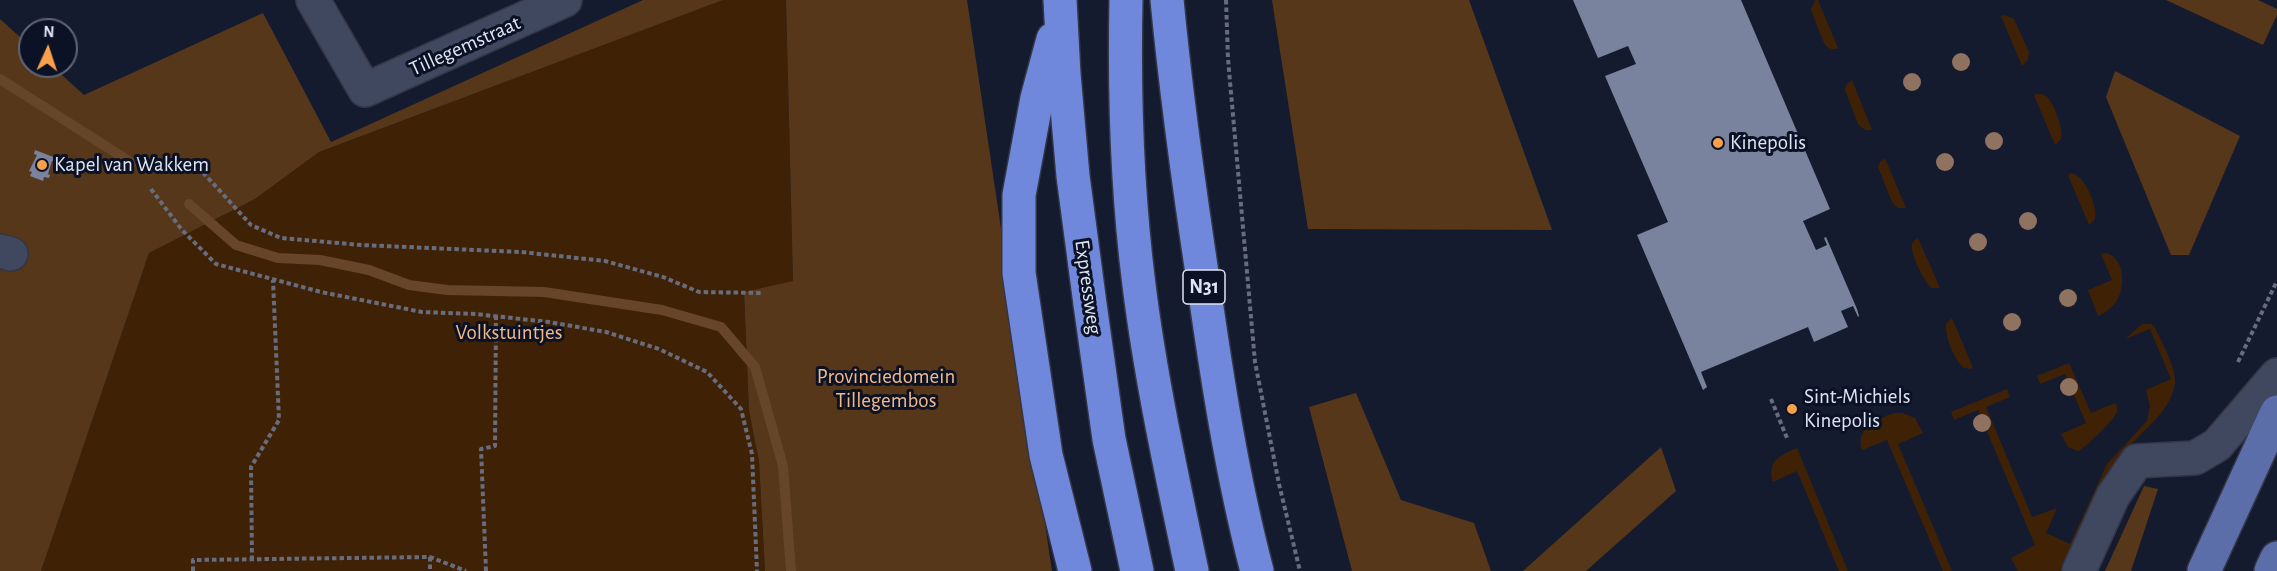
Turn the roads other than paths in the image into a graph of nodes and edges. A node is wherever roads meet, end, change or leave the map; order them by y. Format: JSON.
{"nodes":[{"id":1,"x":313,"y":0,"type":"edge"},
{"id":2,"x":565,"y":0,"type":"edge"},
{"id":3,"x":1126,"y":0,"type":"edge"},
{"id":4,"x":1167,"y":0,"type":"edge"},
{"id":5,"x":1060,"y":7,"type":"edge"},
{"id":6,"x":2277,"y":375,"type":"edge"},
{"id":7,"x":2277,"y":412,"type":"edge"},
{"id":8,"x":2277,"y":558,"type":"edge"},
{"id":9,"x":1075,"y":571,"type":"edge"},
{"id":10,"x":1137,"y":571,"type":"edge"},
{"id":11,"x":1192,"y":571,"type":"edge"},
{"id":12,"x":1257,"y":571,"type":"edge"},
{"id":13,"x":2079,"y":571,"type":"edge"},
{"id":14,"x":2204,"y":571,"type":"edge"},
{"id":15,"x":2271,"y":571,"type":"edge"}],
"edges":[{"from":1,"to":2,"type":"street","name":"Tillegemstraat"},
{"from":3,"to":11,"type":"highway"},
{"from":4,"to":12,"type":"highway","number":"N31"},
{"from":5,"to":9,"type":"highway"},
{"from":5,"to":10,"type":"highway","name":"Expressweg"},
{"from":6,"to":13,"type":"street"},
{"from":7,"to":14,"type":"main road"},
{"from":8,"to":15,"type":"main road"}]}
